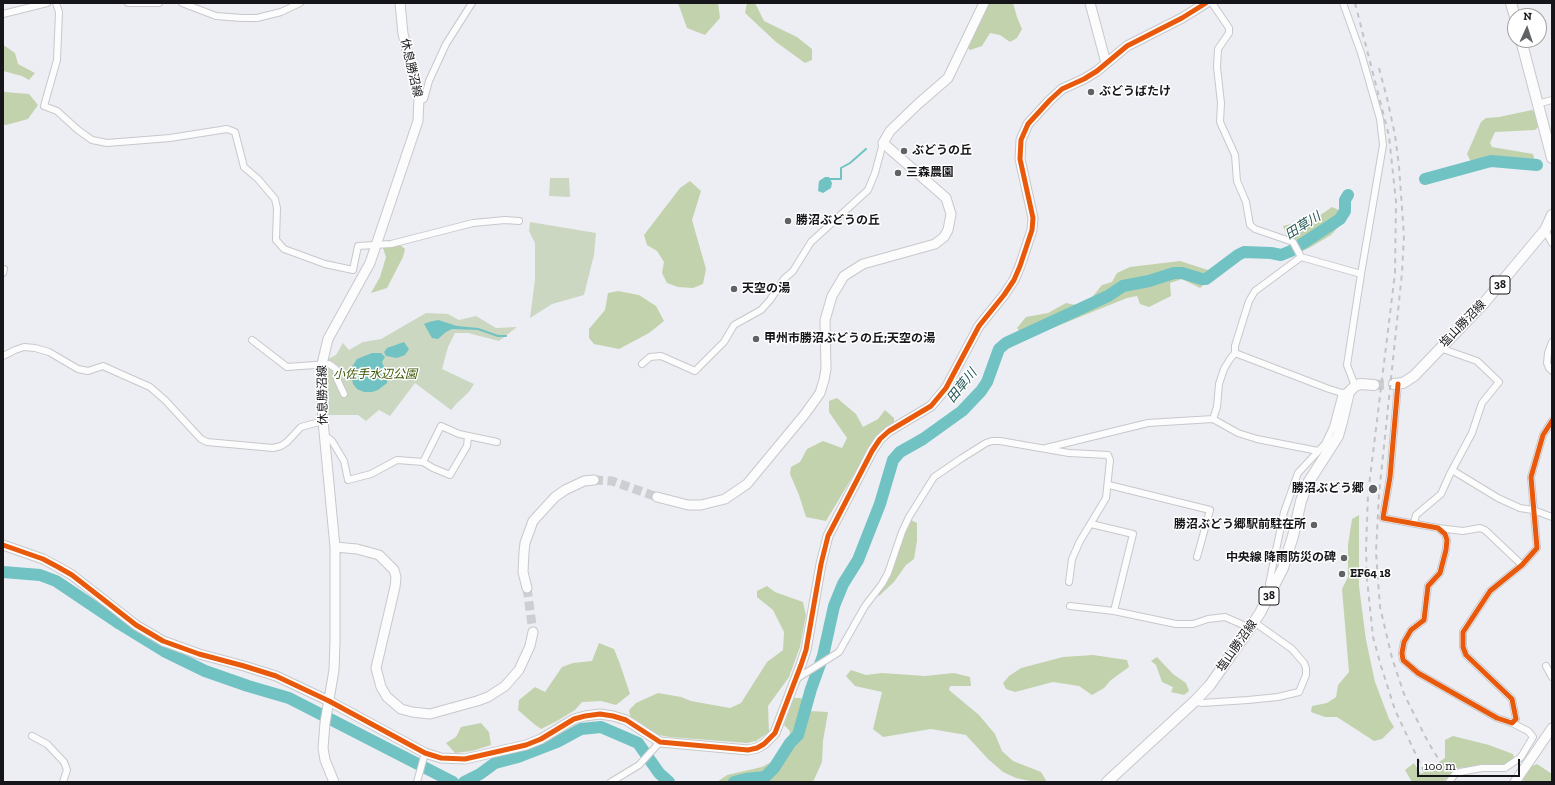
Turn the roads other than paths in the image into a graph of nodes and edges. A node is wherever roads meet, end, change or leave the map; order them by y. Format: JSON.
{"nodes":[{"id":1,"x":47,"y":3,"type":"edge"},
{"id":2,"x":56,"y":3,"type":"edge"},
{"id":3,"x":128,"y":3,"type":"edge"},
{"id":4,"x":160,"y":3,"type":"edge"},
{"id":5,"x":182,"y":3,"type":"edge"},
{"id":6,"x":300,"y":3,"type":"edge"},
{"id":7,"x":400,"y":3,"type":"edge"},
{"id":8,"x":472,"y":3,"type":"edge"},
{"id":9,"x":984,"y":3,"type":"edge"},
{"id":10,"x":1090,"y":3,"type":"edge"},
{"id":11,"x":1206,"y":3,"type":"edge"},
{"id":12,"x":1212,"y":3,"type":"edge"},
{"id":13,"x":1343,"y":3,"type":"edge"},
{"id":14,"x":3,"y":14,"type":"edge"},
{"id":15,"x":1523,"y":48,"type":"edge"},
{"id":16,"x":1106,"y":63,"type":"junction"},
{"id":17,"x":1552,"y":100,"type":"edge"},
{"id":18,"x":419,"y":101,"type":"junction"},
{"id":19,"x":1537,"y":104,"type":"junction"},
{"id":20,"x":883,"y":143,"type":"junction"},
{"id":21,"x":1552,"y":158,"type":"edge"},
{"id":22,"x":1552,"y":215,"type":"edge"},
{"id":23,"x":519,"y":221,"type":"dead end"},
{"id":24,"x":1545,"y":230,"type":"junction"},
{"id":25,"x":1552,"y":242,"type":"edge"},
{"id":26,"x":377,"y":246,"type":"junction"},
{"id":27,"x":1301,"y":257,"type":"junction"},
{"id":28,"x":1361,"y":274,"type":"junction"},
{"id":29,"x":252,"y":340,"type":"dead end"},
{"id":30,"x":1552,"y":342,"type":"edge"},
{"id":31,"x":1440,"y":348,"type":"junction"},
{"id":32,"x":1235,"y":353,"type":"junction"},
{"id":33,"x":3,"y":356,"type":"edge"},
{"id":34,"x":322,"y":364,"type":"junction"},
{"id":35,"x":642,"y":364,"type":"dead end"},
{"id":36,"x":1552,"y":371,"type":"edge"},
{"id":37,"x":1374,"y":384,"type":"tunnel mouth"},
{"id":38,"x":1396,"y":384,"type":"joint"},
{"id":39,"x":1349,"y":390,"type":"junction"},
{"id":40,"x":344,"y":394,"type":"dead end"},
{"id":41,"x":1213,"y":419,"type":"junction"},
{"id":42,"x":323,"y":421,"type":"junction"},
{"id":43,"x":1552,"y":421,"type":"edge"},
{"id":44,"x":324,"y":435,"type":"junction"},
{"id":45,"x":468,"y":436,"type":"junction"},
{"id":46,"x":497,"y":442,"type":"dead end"},
{"id":47,"x":1044,"y":448,"type":"junction"},
{"id":48,"x":1318,"y":451,"type":"junction"},
{"id":49,"x":423,"y":462,"type":"junction"},
{"id":50,"x":1452,"y":470,"type":"junction"},
{"id":51,"x":594,"y":480,"type":"tunnel mouth"},
{"id":52,"x":1109,"y":485,"type":"junction"},
{"id":53,"x":657,"y":497,"type":"tunnel mouth"},
{"id":54,"x":1533,"y":510,"type":"junction"},
{"id":55,"x":1552,"y":517,"type":"edge"},
{"id":56,"x":1414,"y":523,"type":"junction"},
{"id":57,"x":1091,"y":524,"type":"junction"},
{"id":58,"x":1438,"y":528,"type":"junction"},
{"id":59,"x":3,"y":545,"type":"edge"},
{"id":60,"x":334,"y":547,"type":"junction"},
{"id":61,"x":1197,"y":557,"type":"dead end"},
{"id":62,"x":1522,"y":565,"type":"junction"},
{"id":63,"x":1069,"y":582,"type":"dead end"},
{"id":64,"x":527,"y":588,"type":"tunnel mouth"},
{"id":65,"x":1272,"y":591,"type":"junction"},
{"id":66,"x":1070,"y":606,"type":"dead end"},
{"id":67,"x":1114,"y":611,"type":"junction"},
{"id":68,"x":1252,"y":625,"type":"junction"},
{"id":69,"x":533,"y":632,"type":"tunnel mouth"},
{"id":70,"x":1546,"y":666,"type":"dead end"},
{"id":71,"x":1552,"y":677,"type":"edge"},
{"id":72,"x":796,"y":679,"type":"junction"},
{"id":73,"x":1195,"y":701,"type":"junction"},
{"id":74,"x":328,"y":705,"type":"junction"},
{"id":75,"x":1512,"y":723,"type":"junction"},
{"id":76,"x":1552,"y":728,"type":"edge"},
{"id":77,"x":32,"y":736,"type":"dead end"},
{"id":78,"x":660,"y":742,"type":"junction"},
{"id":79,"x":425,"y":753,"type":"junction"},
{"id":80,"x":63,"y":782,"type":"edge"},
{"id":81,"x":334,"y":782,"type":"edge"},
{"id":82,"x":417,"y":782,"type":"edge"},
{"id":83,"x":611,"y":782,"type":"edge"},
{"id":84,"x":1107,"y":782,"type":"edge"},
{"id":85,"x":1449,"y":782,"type":"edge"},
{"id":86,"x":1515,"y":782,"type":"edge"}],
"edges":[{"from":1,"to":14,"type":"street"},
{"from":2,"to":26,"type":"street"},
{"from":3,"to":4,"type":"street"},
{"from":5,"to":6,"type":"street"},
{"from":7,"to":18,"type":"street","name":"休息勝沼線"},
{"from":8,"to":18,"type":"street"},
{"from":9,"to":20,"type":"street"},
{"from":10,"to":16,"type":"street"},
{"from":11,"to":16,"type":"street"},
{"from":12,"to":27,"type":"street"},
{"from":13,"to":28,"type":"street"},
{"from":15,"to":19,"type":"main road"},
{"from":16,"to":72,"type":"street"},
{"from":17,"to":19,"type":"street"},
{"from":18,"to":26,"type":"street","name":"休息勝沼線"},
{"from":19,"to":21,"type":"main road"},
{"from":20,"to":35,"type":"street"},
{"from":20,"to":53,"type":"street"},
{"from":22,"to":24,"type":"main road","name":"塩山勝沼線","number":"38"},
{"from":23,"to":26,"type":"street"},
{"from":24,"to":25,"type":"street"},
{"from":24,"to":31,"type":"main road","name":"塩山勝沼線","number":"38"},
{"from":26,"to":34,"type":"street","name":"休息勝沼線"},
{"from":27,"to":28,"type":"street"},
{"from":27,"to":32,"type":"street"},
{"from":28,"to":39,"type":"street"},
{"from":29,"to":34,"type":"street"},
{"from":30,"to":36,"type":"street"},
{"from":31,"to":38,"type":"main road","name":"塩山勝沼線","number":"38"},
{"from":31,"to":50,"type":"street"},
{"from":32,"to":39,"type":"street"},
{"from":32,"to":41,"type":"street"},
{"from":33,"to":42,"type":"street"},
{"from":34,"to":40,"type":"street"},
{"from":34,"to":42,"type":"street","name":"休息勝沼線"},
{"from":37,"to":39,"type":"main road"},
{"from":38,"to":56,"type":"street"},
{"from":39,"to":48,"type":"street"},
{"from":39,"to":65,"type":"main road","name":"塩山勝沼線","number":"38"},
{"from":41,"to":47,"type":"street"},
{"from":41,"to":48,"type":"street"},
{"from":42,"to":44,"type":"street","name":"休息勝沼線"},
{"from":43,"to":54,"type":"street"},
{"from":44,"to":49,"type":"street"},
{"from":44,"to":60,"type":"street","name":"休息勝沼線"},
{"from":45,"to":46,"type":"street"},
{"from":45,"to":49,"type":"street"},
{"from":45,"to":49,"type":"street"},
{"from":47,"to":52,"type":"street"},
{"from":47,"to":72,"type":"street"},
{"from":48,"to":65,"type":"street"},
{"from":50,"to":54,"type":"street"},
{"from":50,"to":56,"type":"street"},
{"from":51,"to":64,"type":"street"},
{"from":52,"to":57,"type":"street"},
{"from":52,"to":61,"type":"street"},
{"from":54,"to":55,"type":"street"},
{"from":54,"to":62,"type":"street"},
{"from":56,"to":58,"type":"street"},
{"from":57,"to":63,"type":"street"},
{"from":57,"to":67,"type":"street"},
{"from":58,"to":62,"type":"street"},
{"from":58,"to":75,"type":"street"},
{"from":59,"to":74,"type":"street"},
{"from":60,"to":69,"type":"street"},
{"from":60,"to":74,"type":"street","name":"休息勝沼線"},
{"from":62,"to":75,"type":"street"},
{"from":65,"to":68,"type":"main road","name":"塩山勝沼線","number":"38"},
{"from":66,"to":67,"type":"street"},
{"from":67,"to":68,"type":"street"},
{"from":68,"to":73,"type":"main road","name":"塩山勝沼線","number":"38"},
{"from":68,"to":73,"type":"street"},
{"from":70,"to":71,"type":"street"},
{"from":72,"to":78,"type":"street"},
{"from":73,"to":84,"type":"main road","name":"塩山勝沼線","number":"38"},
{"from":74,"to":79,"type":"street"},
{"from":74,"to":81,"type":"street","name":"休息勝沼線"},
{"from":75,"to":85,"type":"street"},
{"from":76,"to":86,"type":"street"},
{"from":77,"to":80,"type":"street"},
{"from":78,"to":79,"type":"street"},
{"from":78,"to":83,"type":"street"},
{"from":79,"to":82,"type":"street"}]}
